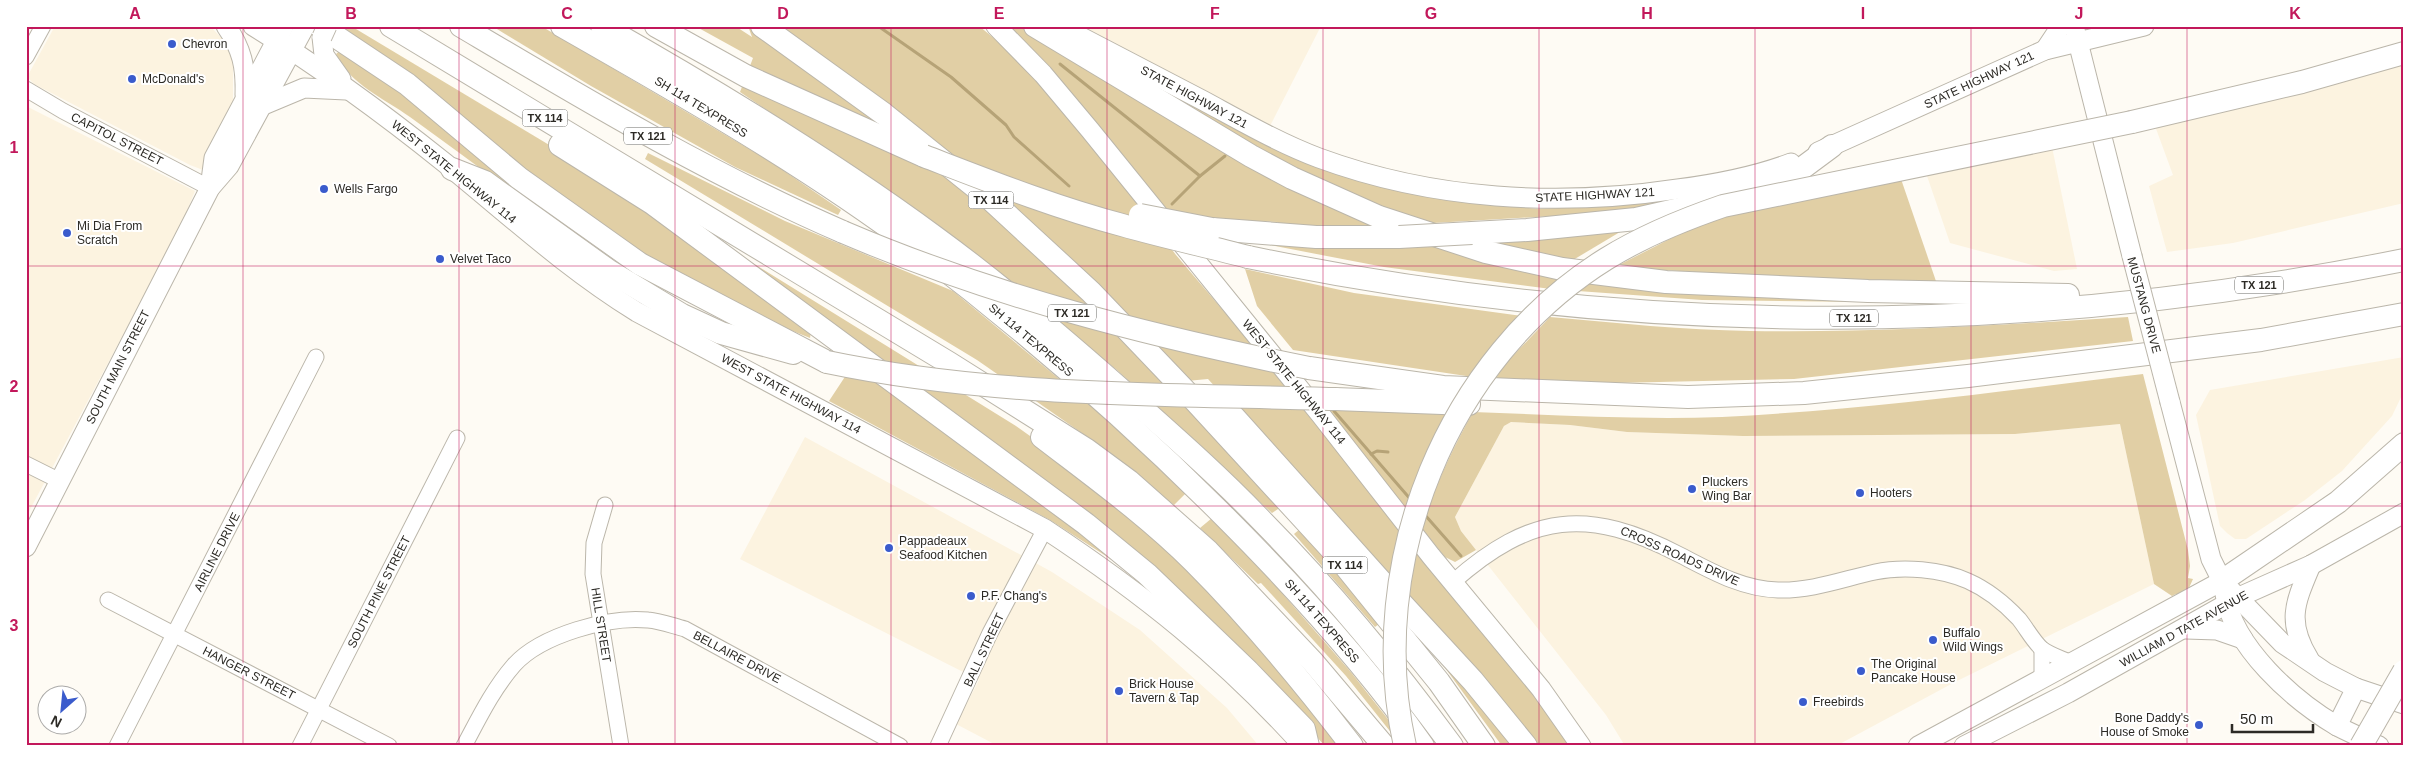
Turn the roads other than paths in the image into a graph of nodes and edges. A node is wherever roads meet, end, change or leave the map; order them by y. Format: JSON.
{"nodes":[{"id":1,"x":43,"y":26,"type":"edge"},
{"id":2,"x":226,"y":26,"type":"edge"},
{"id":3,"x":253,"y":26,"type":"edge"},
{"id":4,"x":305,"y":26,"type":"edge"},
{"id":5,"x":391,"y":26,"type":"edge"},
{"id":6,"x":461,"y":26,"type":"edge"},
{"id":7,"x":562,"y":26,"type":"edge"},
{"id":8,"x":602,"y":26,"type":"edge"},
{"id":9,"x":656,"y":26,"type":"edge"},
{"id":10,"x":762,"y":26,"type":"edge"},
{"id":11,"x":996,"y":26,"type":"edge"},
{"id":12,"x":1035,"y":26,"type":"edge"},
{"id":13,"x":1060,"y":26,"type":"edge"},
{"id":14,"x":2061,"y":26,"type":"edge"},
{"id":15,"x":2144,"y":26,"type":"edge"},
{"id":16,"x":2113,"y":28,"type":"edge"},
{"id":17,"x":323,"y":30,"type":"edge"},
{"id":18,"x":280,"y":33,"type":"edge"},
{"id":19,"x":2076,"y":34,"type":"edge"},
{"id":20,"x":432,"y":50,"type":"junction"},
{"id":21,"x":2045,"y":50,"type":"junction"},
{"id":22,"x":292,"y":52,"type":"junction"},
{"id":23,"x":2404,"y":53,"type":"edge"},
{"id":24,"x":26,"y":58,"type":"edge"},
{"id":25,"x":26,"y":89,"type":"edge"},
{"id":26,"x":349,"y":91,"type":"junction"},
{"id":27,"x":245,"y":97,"type":"junction"},
{"id":28,"x":261,"y":106,"type":"junction"},
{"id":29,"x":1832,"y":146,"type":"junction"},
{"id":30,"x":924,"y":156,"type":"junction"},
{"id":31,"x":452,"y":169,"type":"junction"},
{"id":32,"x":210,"y":188,"type":"junction"},
{"id":33,"x":2404,"y":260,"type":"edge"},
{"id":34,"x":2113,"y":305,"type":"junction"},
{"id":35,"x":2404,"y":314,"type":"edge"},
{"id":36,"x":316,"y":358,"type":"dead end"},
{"id":37,"x":827,"y":362,"type":"junction"},
{"id":38,"x":1688,"y":397,"type":"junction"},
{"id":39,"x":1196,"y":402,"type":"junction"},
{"id":40,"x":1013,"y":404,"type":"junction"},
{"id":41,"x":457,"y":438,"type":"dead end"},
{"id":42,"x":2404,"y":444,"type":"edge"},
{"id":43,"x":26,"y":464,"type":"edge"},
{"id":44,"x":60,"y":481,"type":"junction"},
{"id":45,"x":605,"y":505,"type":"dead end"},
{"id":46,"x":2404,"y":513,"type":"edge"},
{"id":47,"x":1045,"y":529,"type":"junction"},
{"id":48,"x":26,"y":547,"type":"edge"},
{"id":49,"x":2311,"y":564,"type":"junction"},
{"id":50,"x":2222,"y":581,"type":"junction"},
{"id":51,"x":1453,"y":582,"type":"junction"},
{"id":52,"x":108,"y":600,"type":"dead end"},
{"id":53,"x":2233,"y":601,"type":"junction"},
{"id":54,"x":601,"y":624,"type":"junction"},
{"id":55,"x":2184,"y":629,"type":"junction"},
{"id":56,"x":174,"y":634,"type":"junction"},
{"id":57,"x":2243,"y":639,"type":"junction"},
{"id":58,"x":2042,"y":649,"type":"junction"},
{"id":59,"x":2309,"y":660,"type":"junction"},
{"id":60,"x":2404,"y":671,"type":"edge"},
{"id":61,"x":2057,"y":672,"type":"junction"},
{"id":62,"x":2356,"y":688,"type":"junction"},
{"id":63,"x":2404,"y":693,"type":"edge"},
{"id":64,"x":2404,"y":704,"type":"edge"},
{"id":65,"x":318,"y":709,"type":"junction"},
{"id":66,"x":2018,"y":717,"type":"junction"},
{"id":67,"x":2337,"y":726,"type":"junction"},
{"id":68,"x":117,"y":746,"type":"edge"},
{"id":69,"x":300,"y":746,"type":"edge"},
{"id":70,"x":389,"y":746,"type":"edge"},
{"id":71,"x":464,"y":746,"type":"edge"},
{"id":72,"x":622,"y":746,"type":"edge"},
{"id":73,"x":900,"y":746,"type":"edge"},
{"id":74,"x":938,"y":746,"type":"edge"},
{"id":75,"x":1303,"y":746,"type":"edge"},
{"id":76,"x":1308,"y":746,"type":"edge"},
{"id":77,"x":1352,"y":746,"type":"edge"},
{"id":78,"x":1384,"y":746,"type":"edge"},
{"id":79,"x":1404,"y":746,"type":"edge"},
{"id":80,"x":1423,"y":746,"type":"edge"},
{"id":81,"x":1452,"y":746,"type":"edge"},
{"id":82,"x":1484,"y":746,"type":"edge"},
{"id":83,"x":1526,"y":746,"type":"edge"},
{"id":84,"x":1581,"y":746,"type":"edge"},
{"id":85,"x":1918,"y":746,"type":"edge"},
{"id":86,"x":1964,"y":746,"type":"edge"},
{"id":87,"x":2361,"y":746,"type":"edge"},
{"id":88,"x":2373,"y":746,"type":"edge"},
{"id":89,"x":2379,"y":746,"type":"edge"}],
"edges":[{"from":1,"to":24,"type":"street"},
{"from":2,"to":27,"type":"main road"},
{"from":3,"to":18,"type":"main road","name":"WEST STATE HIGHWAY 114"},
{"from":4,"to":22,"type":"main road","name":"SOUTH MAIN STREET"},
{"from":5,"to":20,"type":"highway","number":"TX 114"},
{"from":6,"to":38,"type":"highway","number":"TX 121","bridge":true},
{"from":7,"to":80,"type":"highway","name":"SH 114 TEXPRESS"},
{"from":8,"to":81,"type":"highway","name":"SH 114 TEXPRESS"},
{"from":9,"to":30,"type":"highway","number":"TX 121"},
{"from":10,"to":39,"type":"highway","number":"TX 114"},
{"from":11,"to":51,"type":"main road","name":"WEST STATE HIGHWAY 114"},
{"from":12,"to":34,"type":"highway"},
{"from":13,"to":29,"type":"main road","name":"STATE HIGHWAY 121"},
{"from":14,"to":21,"type":"main road"},
{"from":15,"to":16,"type":"main road"},
{"from":16,"to":19,"type":"main road"},
{"from":17,"to":26,"type":"main road"},
{"from":17,"to":37,"type":"highway"},
{"from":18,"to":22,"type":"main road","name":"WEST STATE HIGHWAY 114"},
{"from":18,"to":27,"type":"main road","name":"SOUTH MAIN STREET"},
{"from":19,"to":21,"type":"main road","name":"STATE HIGHWAY 121"},
{"from":19,"to":50,"type":"main road","name":"MUSTANG DRIVE","bridge":true},
{"from":20,"to":40,"type":"highway","number":"TX 114"},
{"from":20,"to":76,"type":"highway"},
{"from":21,"to":29,"type":"main road","name":"STATE HIGHWAY 121"},
{"from":22,"to":26,"type":"main road","name":"WEST STATE HIGHWAY 114"},
{"from":22,"to":28,"type":"main road","name":"SOUTH MAIN STREET"},
{"from":23,"to":79,"type":"highway","bridge":true},
{"from":25,"to":32,"type":"street","name":"CAPITOL STREET"},
{"from":26,"to":28,"type":"main road"},
{"from":26,"to":31,"type":"main road","name":"WEST STATE HIGHWAY 114"},
{"from":27,"to":32,"type":"main road","name":"SOUTH MAIN STREET"},
{"from":28,"to":32,"type":"main road","name":"SOUTH MAIN STREET"},
{"from":29,"to":30,"type":"highway","bridge":true},
{"from":30,"to":34,"type":"highway","number":"TX 121","bridge":true},
{"from":31,"to":37,"type":"highway"},
{"from":31,"to":47,"type":"main road","name":"WEST STATE HIGHWAY 114"},
{"from":32,"to":44,"type":"main road","name":"SOUTH MAIN STREET"},
{"from":33,"to":34,"type":"highway","number":"TX 121"},
{"from":35,"to":38,"type":"highway","number":"TX 121"},
{"from":36,"to":56,"type":"street","name":"AIRLINE DRIVE"},
{"from":37,"to":38,"type":"highway","bridge":true},
{"from":39,"to":82,"type":"highway","number":"TX 114"},
{"from":39,"to":83,"type":"highway"},
{"from":40,"to":77,"type":"highway"},
{"from":40,"to":78,"type":"highway","number":"TX 114"},
{"from":41,"to":65,"type":"street","name":"SOUTH PINE STREET"},
{"from":42,"to":50,"type":"highway"},
{"from":43,"to":44,"type":"street"},
{"from":44,"to":48,"type":"main road","name":"SOUTH MAIN STREET"},
{"from":45,"to":54,"type":"street","name":"HILL STREET"},
{"from":46,"to":49,"type":"main road","name":"WILLIAM D TATE AVENUE"},
{"from":47,"to":74,"type":"street","name":"BALL STREET"},
{"from":47,"to":75,"type":"main road","name":"WEST STATE HIGHWAY 114"},
{"from":49,"to":53,"type":"main road","name":"WILLIAM D TATE AVENUE"},
{"from":49,"to":59,"type":"main road"},
{"from":50,"to":53,"type":"main road","name":"MUSTANG DRIVE"},
{"from":50,"to":61,"type":"main road","name":"WILLIAM D TATE AVENUE"},
{"from":51,"to":58,"type":"street","name":"CROSS ROADS DRIVE"},
{"from":51,"to":84,"type":"main road","name":"WEST STATE HIGHWAY 114"},
{"from":52,"to":56,"type":"street","name":"HANGER STREET"},
{"from":53,"to":55,"type":"main road","name":"WILLIAM D TATE AVENUE"},
{"from":53,"to":57,"type":"main road","name":"MUSTANG DRIVE"},
{"from":53,"to":59,"type":"main road"},
{"from":54,"to":71,"type":"street","name":"BELLAIRE DRIVE"},
{"from":54,"to":72,"type":"street","name":"HILL STREET"},
{"from":54,"to":73,"type":"street","name":"BELLAIRE DRIVE"},
{"from":55,"to":57,"type":"main road"},
{"from":55,"to":66,"type":"main road","name":"WILLIAM D TATE AVENUE"},
{"from":56,"to":65,"type":"street","name":"HANGER STREET"},
{"from":56,"to":68,"type":"street","name":"AIRLINE DRIVE"},
{"from":57,"to":67,"type":"main road","name":"MUSTANG DRIVE"},
{"from":58,"to":61,"type":"street","name":"CROSS ROADS DRIVE"},
{"from":58,"to":61,"type":"street"},
{"from":59,"to":62,"type":"main road"},
{"from":60,"to":87,"type":"highway","bridge":true},
{"from":61,"to":66,"type":"main road"},
{"from":61,"to":85,"type":"main road","name":"WILLIAM D TATE AVENUE"},
{"from":62,"to":64,"type":"main road"},
{"from":62,"to":67,"type":"main road"},
{"from":63,"to":88,"type":"highway"},
{"from":65,"to":69,"type":"street","name":"SOUTH PINE STREET"},
{"from":65,"to":70,"type":"street","name":"HANGER STREET"},
{"from":66,"to":86,"type":"main road","name":"WILLIAM D TATE AVENUE"},
{"from":67,"to":89,"type":"main road","name":"MUSTANG DRIVE"}]}
